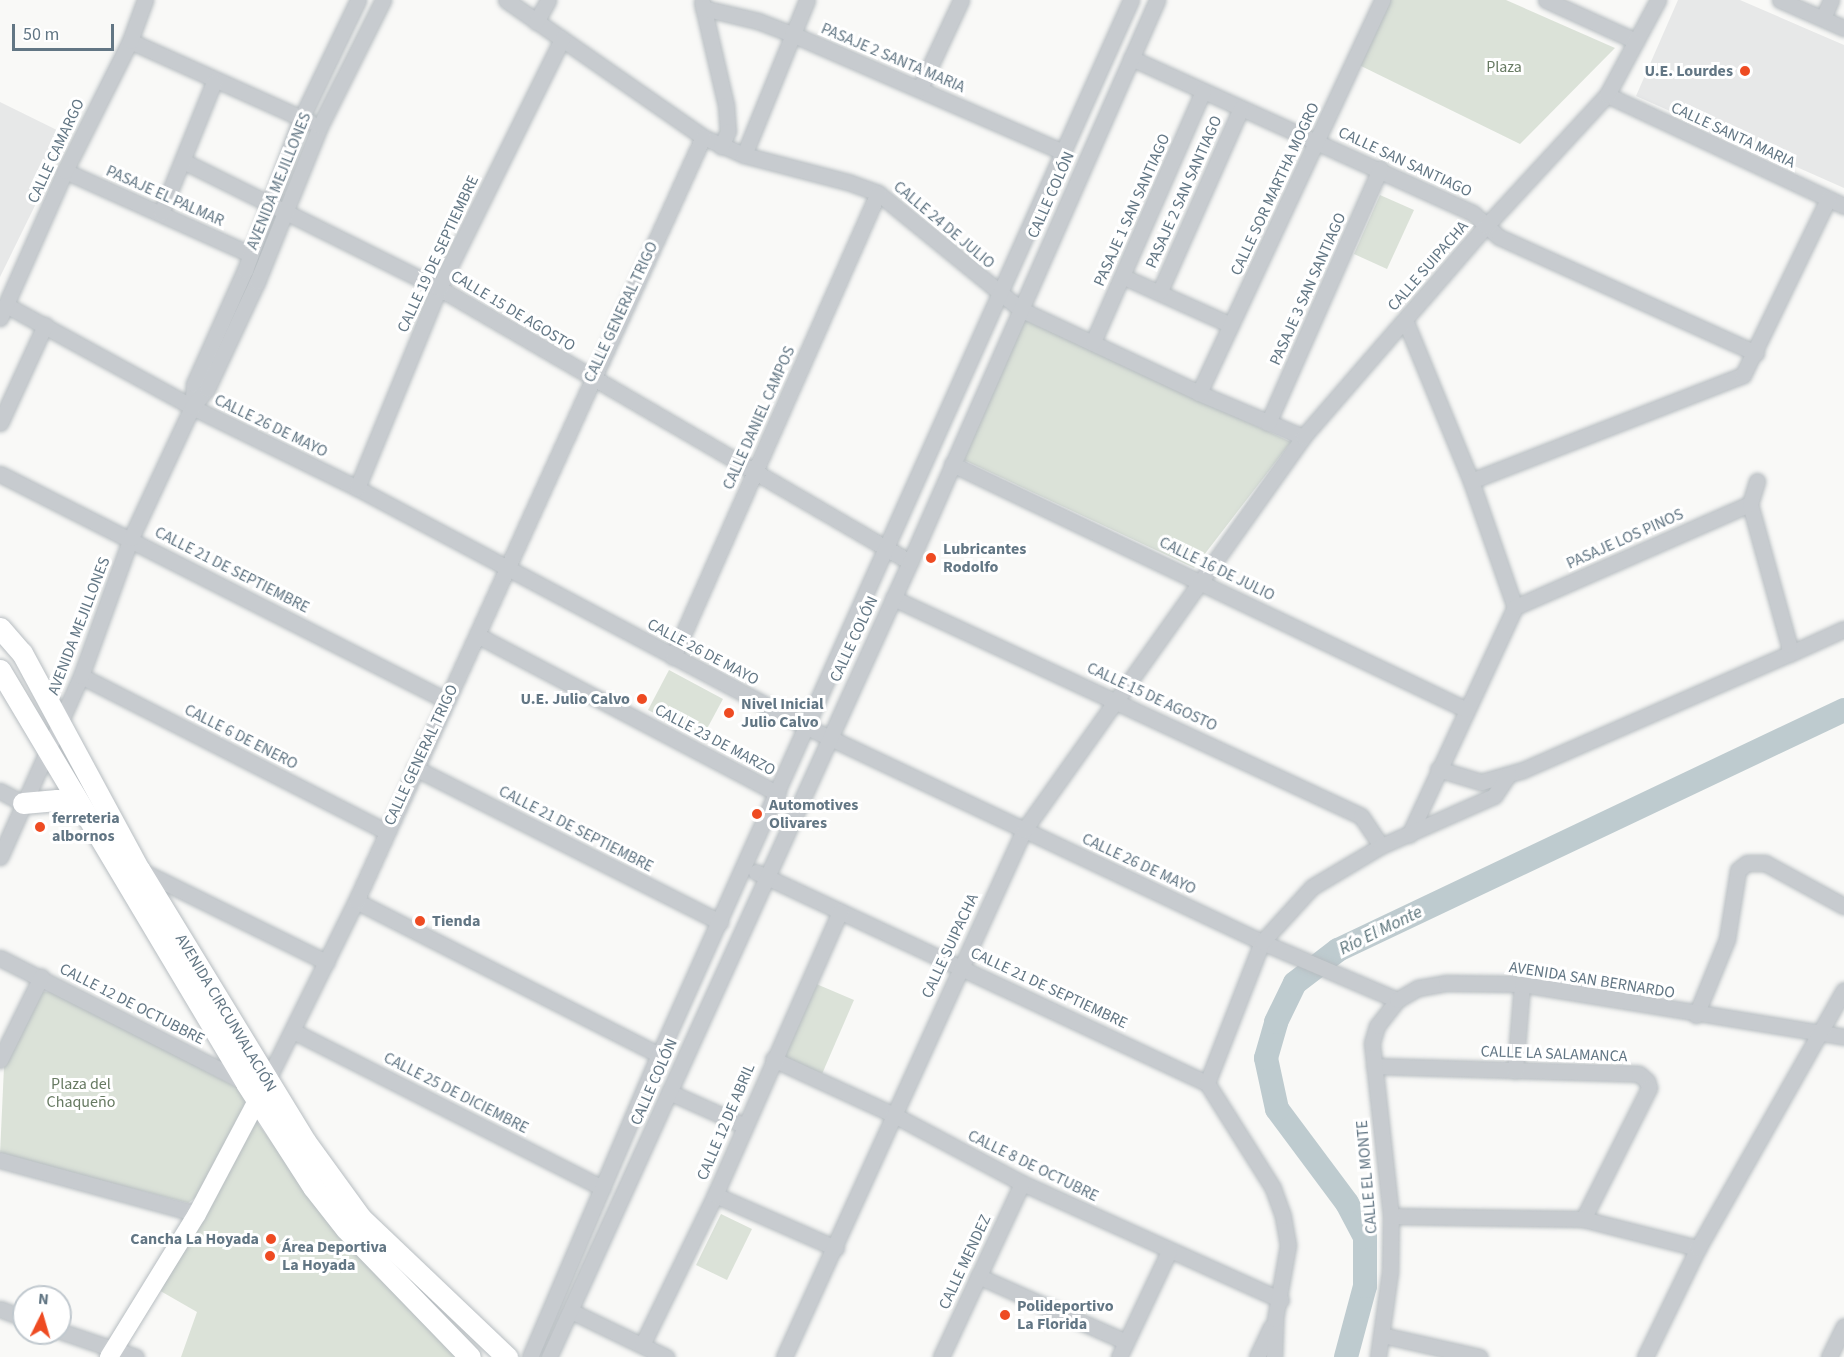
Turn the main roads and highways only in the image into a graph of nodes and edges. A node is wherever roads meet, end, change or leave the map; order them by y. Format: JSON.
{"nodes":[{"id":1,"x":0,"y":628,"type":"edge"},
{"id":2,"x":0,"y":670,"type":"edge"},
{"id":3,"x":23,"y":803,"type":"road end"},
{"id":4,"x":78,"y":804,"type":"junction"},
{"id":5,"x":257,"y":1088,"type":"junction"},
{"id":6,"x":111,"y":1353,"type":"edge"},
{"id":7,"x":470,"y":1357,"type":"edge"},
{"id":8,"x":507,"y":1357,"type":"edge"}],
"edges":[{"from":1,"to":5,"type":"highway","name":"AVENIDA CIRCUNVALACIÓN"},
{"from":2,"to":4,"type":"highway","name":"AVENIDA CIRCUNVALACIÓN"},
{"from":3,"to":4,"type":"highway"},
{"from":4,"to":5,"type":"highway","name":"AVENIDA CIRCUNVALACIÓN"},
{"from":5,"to":6,"type":"main road","name":"CALLE GENERAL TRIGO"},
{"from":5,"to":7,"type":"highway","name":"AVENIDA CIRCUNVALACIÓN"},
{"from":5,"to":8,"type":"highway","name":"AVENIDA CIRCUNVALACIÓN"}]}
